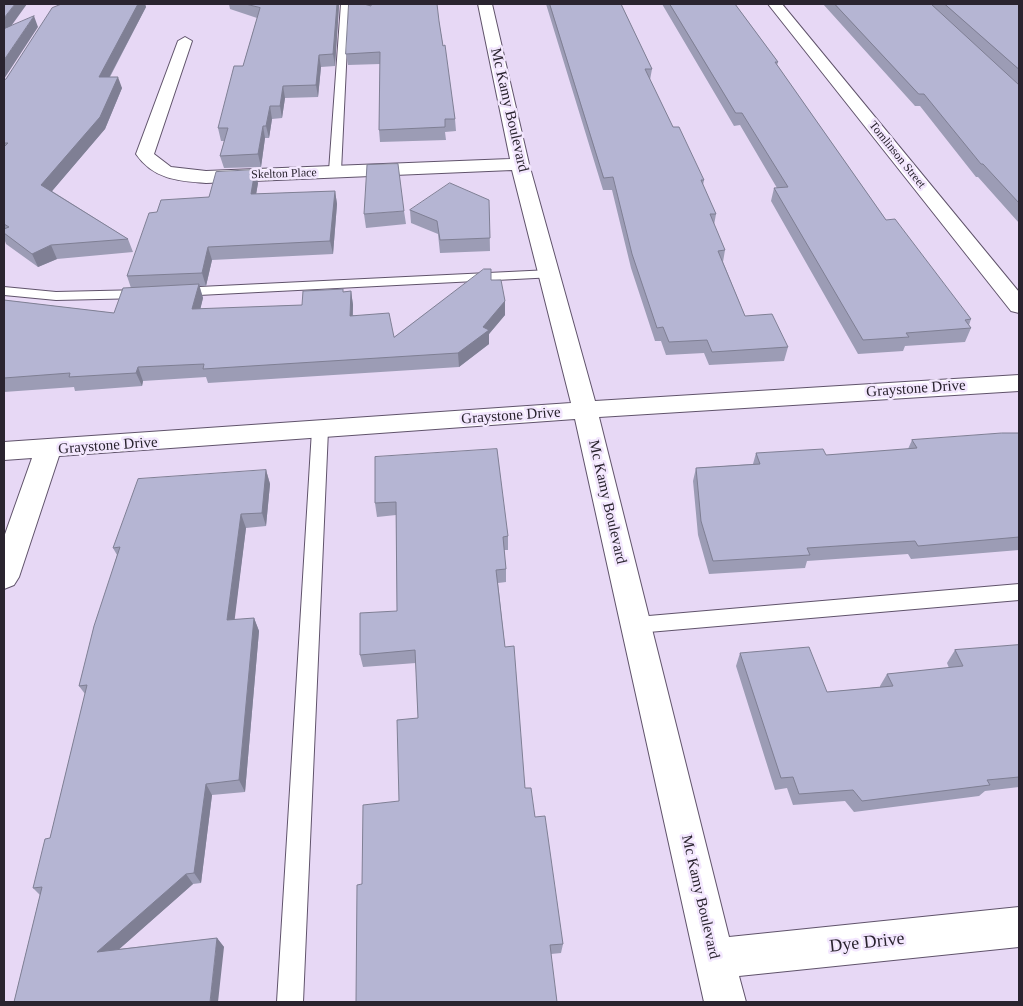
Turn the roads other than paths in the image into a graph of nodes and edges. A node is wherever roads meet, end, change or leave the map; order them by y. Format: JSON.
{"nodes":[{"id":1,"x":346,"y":4,"type":"edge"},
{"id":2,"x":485,"y":4,"type":"edge"},
{"id":3,"x":774,"y":4,"type":"edge"},
{"id":4,"x":185,"y":41,"type":"dead end"},
{"id":5,"x":520,"y":164,"type":"junction"},
{"id":6,"x":335,"y":171,"type":"junction"},
{"id":7,"x":550,"y":274,"type":"junction"},
{"id":8,"x":4,"y":291,"type":"edge"},
{"id":9,"x":1019,"y":306,"type":"edge"},
{"id":10,"x":1019,"y":382,"type":"edge"},
{"id":11,"x":586,"y":410,"type":"junction"},
{"id":12,"x":320,"y":430,"type":"junction"},
{"id":13,"x":48,"y":450,"type":"junction"},
{"id":14,"x":4,"y":451,"type":"edge"},
{"id":15,"x":4,"y":577,"type":"edge"},
{"id":16,"x":1019,"y":592,"type":"edge"},
{"id":17,"x":637,"y":625,"type":"junction"},
{"id":18,"x":1019,"y":927,"type":"edge"},
{"id":19,"x":715,"y":958,"type":"junction"},
{"id":20,"x":290,"y":1002,"type":"edge"},
{"id":21,"x":725,"y":1002,"type":"edge"}],
"edges":[{"from":1,"to":6,"type":"lane"},
{"from":2,"to":5,"type":"street","name":"Mc Kamy Boulevard"},
{"from":3,"to":9,"type":"street","name":"Tomlinson Street"},
{"from":4,"to":6,"type":"street","name":"Skelton Place"},
{"from":5,"to":6,"type":"street","name":"Skelton Place"},
{"from":5,"to":7,"type":"street","name":"Mc Kamy Boulevard"},
{"from":7,"to":8,"type":"lane"},
{"from":7,"to":11,"type":"street","name":"Mc Kamy Boulevard"},
{"from":10,"to":11,"type":"street","name":"Graystone Drive"},
{"from":11,"to":12,"type":"street","name":"Graystone Drive"},
{"from":11,"to":17,"type":"street","name":"Mc Kamy Boulevard"},
{"from":12,"to":13,"type":"street","name":"Graystone Drive"},
{"from":12,"to":20,"type":"lane"},
{"from":13,"to":14,"type":"street","name":"Graystone Drive"},
{"from":13,"to":15,"type":"street"},
{"from":16,"to":17,"type":"lane"},
{"from":17,"to":19,"type":"street","name":"Mc Kamy Boulevard"},
{"from":18,"to":19,"type":"street","name":"Dye Drive"},
{"from":19,"to":21,"type":"street","name":"Mc Kamy Boulevard"}]}
